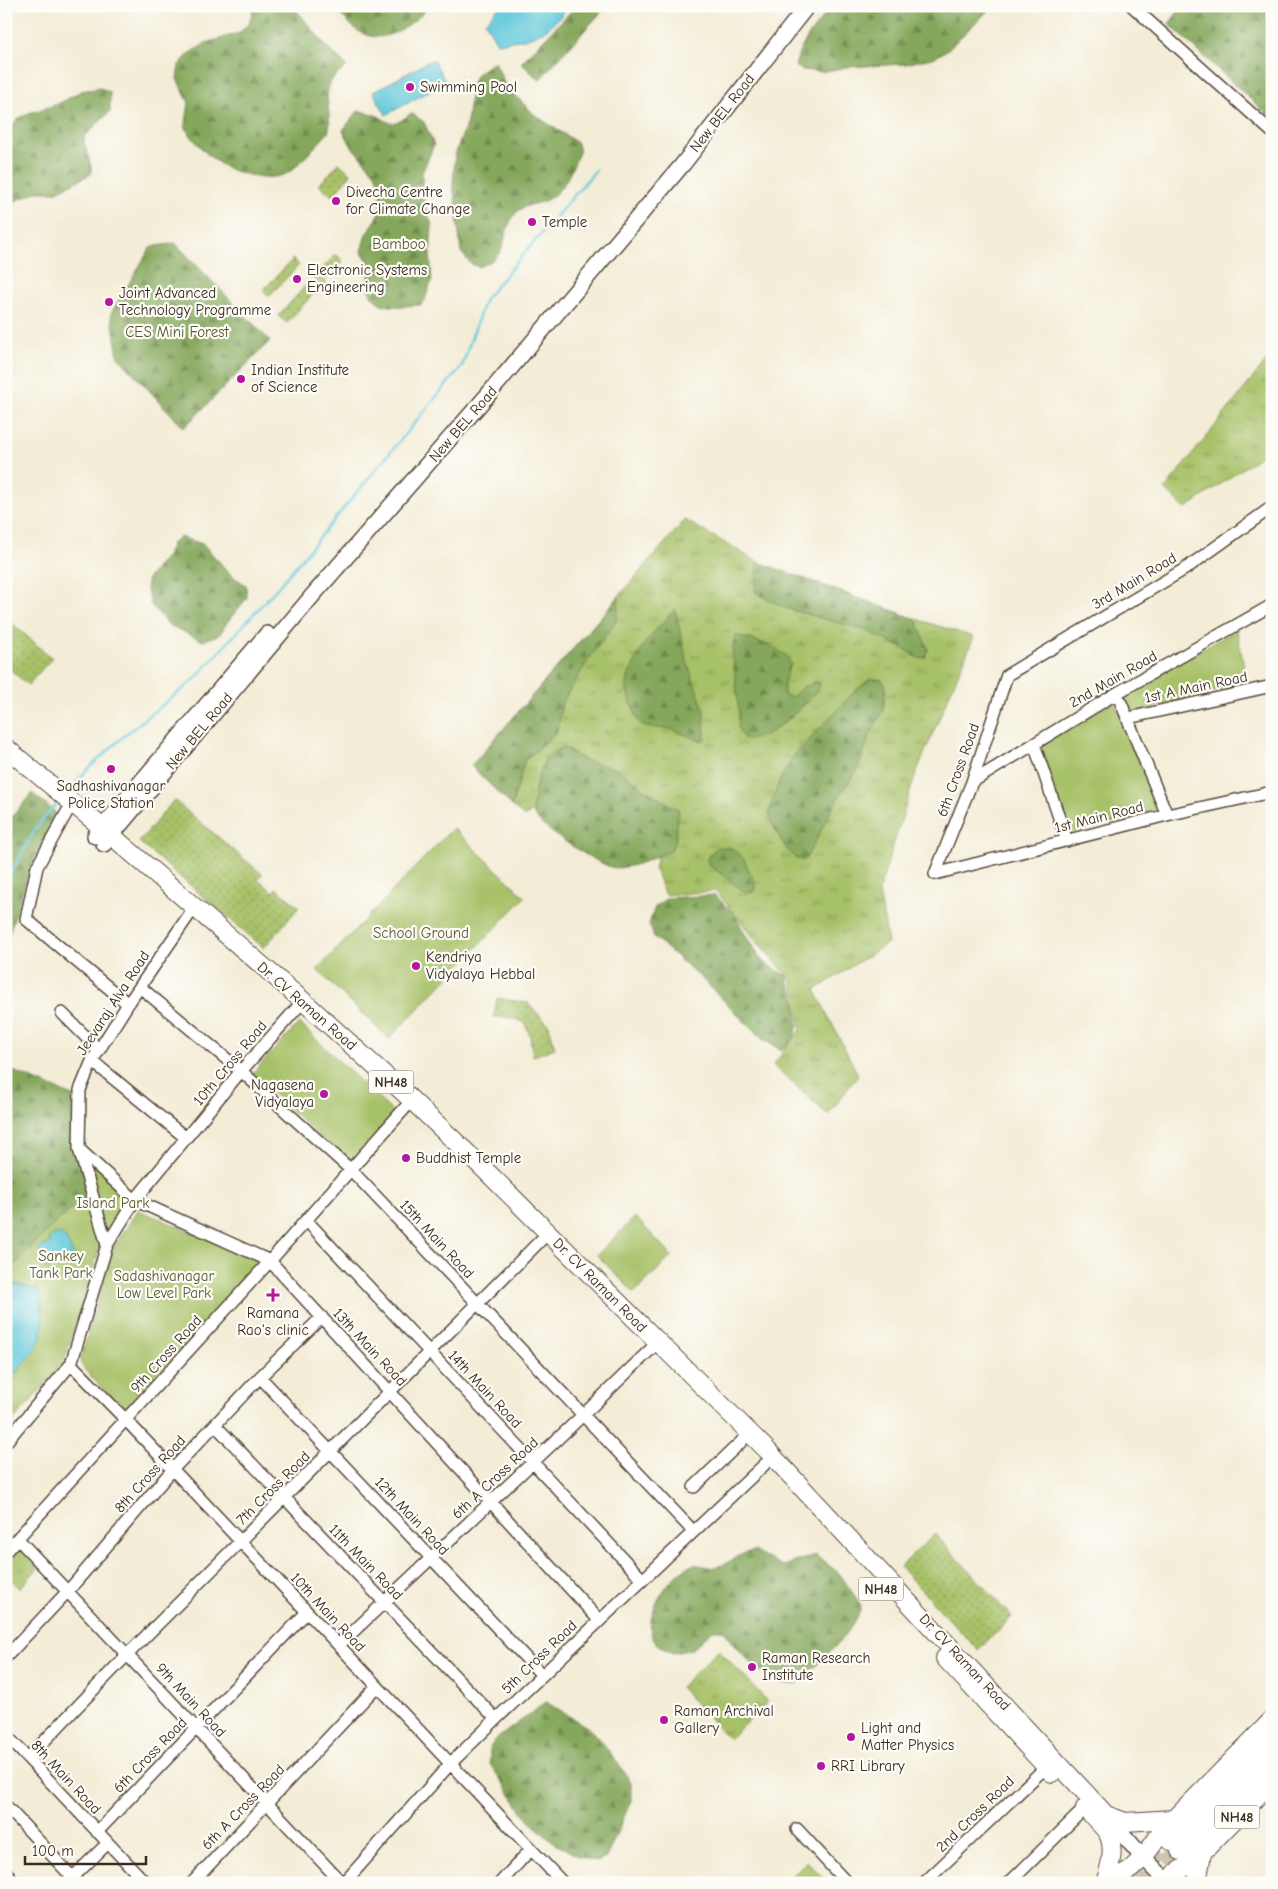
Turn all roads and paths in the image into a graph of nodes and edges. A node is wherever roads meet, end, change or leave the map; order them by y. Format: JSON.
{"nodes":[{"id":1,"x":800,"y":6,"type":"edge"},
{"id":2,"x":807,"y":6,"type":"edge"},
{"id":3,"x":1132,"y":6,"type":"edge"},
{"id":4,"x":1272,"y":132,"type":"edge"},
{"id":5,"x":1272,"y":507,"type":"edge"},
{"id":6,"x":1272,"y":605,"type":"edge"},
{"id":7,"x":1007,"y":674,"type":"joint"},
{"id":8,"x":1272,"y":686,"type":"edge"},
{"id":9,"x":1117,"y":693,"type":"junction"},
{"id":10,"x":1128,"y":718,"type":"junction"},
{"id":11,"x":1034,"y":744,"type":"junction"},
{"id":12,"x":6,"y":748,"type":"edge"},
{"id":13,"x":6,"y":760,"type":"edge"},
{"id":14,"x":972,"y":782,"type":"junction"},
{"id":15,"x":1272,"y":792,"type":"edge"},
{"id":16,"x":62,"y":802,"type":"junction"},
{"id":17,"x":1167,"y":815,"type":"junction"},
{"id":18,"x":103,"y":836,"type":"junction"},
{"id":19,"x":1067,"y":841,"type":"junction"},
{"id":20,"x":935,"y":874,"type":"joint"},
{"id":21,"x":187,"y":919,"type":"junction"},
{"id":22,"x":140,"y":987,"type":"junction"},
{"id":23,"x":128,"y":1004,"type":"junction"},
{"id":24,"x":298,"y":1008,"type":"junction"},
{"id":25,"x":62,"y":1013,"type":"dead end"},
{"id":26,"x":99,"y":1050,"type":"junction"},
{"id":27,"x":92,"y":1061,"type":"junction"},
{"id":28,"x":241,"y":1071,"type":"junction"},
{"id":29,"x":405,"y":1108,"type":"junction"},
{"id":30,"x":186,"y":1138,"type":"junction"},
{"id":31,"x":79,"y":1149,"type":"junction"},
{"id":32,"x":352,"y":1170,"type":"junction"},
{"id":33,"x":135,"y":1200,"type":"junction"},
{"id":34,"x":306,"y":1220,"type":"junction"},
{"id":35,"x":540,"y":1240,"type":"junction"},
{"id":36,"x":107,"y":1245,"type":"junction"},
{"id":37,"x":270,"y":1261,"type":"junction"},
{"id":38,"x":478,"y":1304,"type":"junction"},
{"id":39,"x":322,"y":1317,"type":"junction"},
{"id":40,"x":651,"y":1349,"type":"junction"},
{"id":41,"x":430,"y":1352,"type":"junction"},
{"id":42,"x":71,"y":1364,"type":"junction"},
{"id":43,"x":260,"y":1377,"type":"junction"},
{"id":44,"x":390,"y":1391,"type":"junction"},
{"id":45,"x":584,"y":1416,"type":"junction"},
{"id":46,"x":126,"y":1420,"type":"junction"},
{"id":47,"x":215,"y":1425,"type":"junction"},
{"id":48,"x":742,"y":1441,"type":"junction"},
{"id":49,"x":6,"y":1442,"type":"edge"},
{"id":50,"x":330,"y":1451,"type":"junction"},
{"id":51,"x":533,"y":1463,"type":"junction"},
{"id":52,"x":765,"y":1464,"type":"junction"},
{"id":53,"x":173,"y":1469,"type":"junction"},
{"id":54,"x":694,"y":1487,"type":"dead end"},
{"id":55,"x":284,"y":1498,"type":"junction"},
{"id":56,"x":491,"y":1503,"type":"junction"},
{"id":57,"x":693,"y":1531,"type":"junction"},
{"id":58,"x":18,"y":1539,"type":"junction"},
{"id":59,"x":241,"y":1541,"type":"junction"},
{"id":60,"x":6,"y":1551,"type":"edge"},
{"id":61,"x":431,"y":1558,"type":"junction"},
{"id":62,"x":642,"y":1579,"type":"junction"},
{"id":63,"x":68,"y":1591,"type":"junction"},
{"id":64,"x":384,"y":1603,"type":"junction"},
{"id":65,"x":307,"y":1612,"type":"junction"},
{"id":66,"x":599,"y":1620,"type":"junction"},
{"id":67,"x":339,"y":1646,"type":"junction"},
{"id":68,"x":127,"y":1655,"type":"junction"},
{"id":69,"x":6,"y":1657,"type":"edge"},
{"id":70,"x":542,"y":1676,"type":"junction"},
{"id":71,"x":378,"y":1686,"type":"junction"},
{"id":72,"x":496,"y":1719,"type":"junction"},
{"id":73,"x":1272,"y":1720,"type":"edge"},
{"id":74,"x":196,"y":1728,"type":"junction"},
{"id":75,"x":6,"y":1735,"type":"edge"},
{"id":76,"x":1272,"y":1739,"type":"edge"},
{"id":77,"x":28,"y":1758,"type":"junction"},
{"id":78,"x":1272,"y":1760,"type":"edge"},
{"id":79,"x":451,"y":1764,"type":"junction"},
{"id":80,"x":1046,"y":1767,"type":"junction"},
{"id":81,"x":1272,"y":1781,"type":"edge"},
{"id":82,"x":268,"y":1804,"type":"junction"},
{"id":83,"x":6,"y":1806,"type":"edge"},
{"id":84,"x":1084,"y":1808,"type":"junction"},
{"id":85,"x":1106,"y":1815,"type":"junction"},
{"id":86,"x":1174,"y":1819,"type":"junction"},
{"id":87,"x":796,"y":1829,"type":"dead end"},
{"id":88,"x":97,"y":1832,"type":"junction"},
{"id":89,"x":1107,"y":1833,"type":"junction"},
{"id":90,"x":108,"y":1844,"type":"junction"},
{"id":91,"x":531,"y":1849,"type":"junction"},
{"id":92,"x":1202,"y":1853,"type":"junction"},
{"id":93,"x":1141,"y":1861,"type":"junction"},
{"id":94,"x":6,"y":1872,"type":"edge"},
{"id":95,"x":70,"y":1880,"type":"edge"},
{"id":96,"x":1120,"y":1880,"type":"edge"},
{"id":97,"x":1165,"y":1882,"type":"edge"},
{"id":98,"x":15,"y":1883,"type":"edge"},
{"id":99,"x":146,"y":1883,"type":"edge"},
{"id":100,"x":192,"y":1883,"type":"edge"},
{"id":101,"x":343,"y":1883,"type":"edge"},
{"id":102,"x":500,"y":1883,"type":"edge"},
{"id":103,"x":563,"y":1883,"type":"edge"},
{"id":104,"x":847,"y":1883,"type":"edge"},
{"id":105,"x":924,"y":1883,"type":"edge"},
{"id":106,"x":1009,"y":1883,"type":"edge"},
{"id":107,"x":1105,"y":1883,"type":"edge"},
{"id":108,"x":1198,"y":1883,"type":"edge"}],
"edges":[{"from":1,"to":18,"type":"main road","name":"New BEL Road"},
{"from":2,"to":18,"type":"main road","name":"New BEL Road"},
{"from":3,"to":4,"type":"street"},
{"from":5,"to":7,"type":"street","name":"3rd Main Road"},
{"from":6,"to":9,"type":"street","name":"2nd Main Road"},
{"from":7,"to":14,"type":"street","name":"6th Cross Road"},
{"from":8,"to":10,"type":"street","name":"1st A Main Road"},
{"from":9,"to":10,"type":"street"},
{"from":9,"to":11,"type":"street","name":"2nd Main Road"},
{"from":10,"to":17,"type":"street"},
{"from":11,"to":14,"type":"street","name":"2nd Main Road"},
{"from":11,"to":19,"type":"street"},
{"from":12,"to":16,"type":"highway","name":"Dr. CV Raman Road","number":"NH48"},
{"from":13,"to":16,"type":"highway","name":"Dr. CV Raman Road","number":"NH48"},
{"from":14,"to":20,"type":"street","name":"6th Cross Road"},
{"from":15,"to":17,"type":"street","name":"1st Main Road"},
{"from":16,"to":18,"type":"highway","name":"Dr. CV Raman Road","number":"NH48"},
{"from":16,"to":23,"type":"street"},
{"from":17,"to":19,"type":"street","name":"1st Main Road"},
{"from":18,"to":21,"type":"highway","name":"Dr. CV Raman Road","number":"NH48"},
{"from":18,"to":85,"type":"highway","name":"Dr. CV Raman Road","number":"NH48"},
{"from":19,"to":20,"type":"street","name":"1st Main Road"},
{"from":21,"to":22,"type":"street","name":"Jeevaraj Alva Road"},
{"from":21,"to":24,"type":"highway","name":"Dr. CV Raman Road","number":"NH48"},
{"from":22,"to":23,"type":"street","name":"Jeevaraj Alva Road"},
{"from":22,"to":28,"type":"street","name":"15th Main Road"},
{"from":23,"to":26,"type":"street","name":"Jeevaraj Alva Road"},
{"from":24,"to":28,"type":"street","name":"10th Cross Road"},
{"from":24,"to":29,"type":"highway","name":"Dr. CV Raman Road","number":"NH48"},
{"from":25,"to":26,"type":"street"},
{"from":26,"to":27,"type":"street","name":"Jeevaraj Alva Road"},
{"from":27,"to":30,"type":"street"},
{"from":27,"to":31,"type":"street","name":"Jeevaraj Alva Road"},
{"from":28,"to":30,"type":"street","name":"10th Cross Road"},
{"from":28,"to":32,"type":"street","name":"15th Main Road"},
{"from":29,"to":32,"type":"street","name":"9th Cross Road"},
{"from":29,"to":35,"type":"highway","name":"Dr. CV Raman Road","number":"NH48"},
{"from":30,"to":33,"type":"street","name":"10th Cross Road"},
{"from":31,"to":33,"type":"street","name":"13th Main Road"},
{"from":31,"to":36,"type":"street","name":"Jeevaraj Alva Road"},
{"from":32,"to":34,"type":"street","name":"9th Cross Road"},
{"from":32,"to":38,"type":"street","name":"15th Main Road"},
{"from":33,"to":36,"type":"street","name":"10th Cross Road"},
{"from":33,"to":37,"type":"street","name":"13th Main Road"},
{"from":34,"to":37,"type":"street","name":"9th Cross Road"},
{"from":34,"to":41,"type":"street","name":"14th Main Road"},
{"from":35,"to":38,"type":"street","name":"7th Cross Road"},
{"from":35,"to":40,"type":"highway","name":"Dr. CV Raman Road","number":"NH48"},
{"from":36,"to":42,"type":"street"},
{"from":37,"to":39,"type":"street","name":"13th Main Road"},
{"from":37,"to":46,"type":"street","name":"9th Cross Road"},
{"from":38,"to":41,"type":"street","name":"7th Cross Road"},
{"from":38,"to":45,"type":"street","name":"15th Main Road"},
{"from":39,"to":43,"type":"street","name":"8th Cross Road"},
{"from":39,"to":44,"type":"street","name":"13th Main Road"},
{"from":40,"to":45,"type":"street","name":"6th A Cross Road"},
{"from":40,"to":48,"type":"highway","name":"Dr. CV Raman Road","number":"NH48"},
{"from":41,"to":44,"type":"street","name":"7th Cross Road"},
{"from":41,"to":51,"type":"street","name":"14th Main Road"},
{"from":42,"to":46,"type":"street","name":"10th Main Road"},
{"from":42,"to":49,"type":"street"},
{"from":43,"to":47,"type":"street","name":"8th Cross Road"},
{"from":43,"to":50,"type":"street","name":"12th Main Road"},
{"from":44,"to":50,"type":"street","name":"7th Cross Road"},
{"from":44,"to":56,"type":"street","name":"13th Main Road"},
{"from":45,"to":51,"type":"street","name":"6th A Cross Road"},
{"from":45,"to":57,"type":"street","name":"15th Main Road"},
{"from":46,"to":53,"type":"street","name":"10th Main Road"},
{"from":46,"to":58,"type":"street","name":"9th Cross Road"},
{"from":47,"to":53,"type":"street","name":"8th Cross Road"},
{"from":47,"to":55,"type":"street","name":"11th Main Road"},
{"from":48,"to":52,"type":"highway","name":"Dr. CV Raman Road","number":"NH48"},
{"from":48,"to":54,"type":"street"},
{"from":50,"to":55,"type":"street","name":"7th Cross Road"},
{"from":50,"to":61,"type":"street","name":"12th Main Road"},
{"from":51,"to":56,"type":"street","name":"6th A Cross Road"},
{"from":51,"to":62,"type":"street","name":"14th Main Road"},
{"from":52,"to":57,"type":"street","name":"5th Cross Road"},
{"from":52,"to":80,"type":"highway","name":"Dr. CV Raman Road","number":"NH48"},
{"from":53,"to":59,"type":"street","name":"10th Main Road"},
{"from":53,"to":63,"type":"street","name":"8th Cross Road"},
{"from":55,"to":59,"type":"street","name":"7th Cross Road"},
{"from":55,"to":64,"type":"street","name":"11th Main Road"},
{"from":56,"to":61,"type":"street","name":"6th A Cross Road"},
{"from":56,"to":66,"type":"street","name":"13th Main Road"},
{"from":57,"to":62,"type":"street","name":"5th Cross Road"},
{"from":58,"to":60,"type":"street","name":"9th Cross Road"},
{"from":58,"to":63,"type":"street","name":"9th Main Road"},
{"from":59,"to":65,"type":"street","name":"10th Main Road"},
{"from":59,"to":68,"type":"street","name":"7th Cross Road"},
{"from":61,"to":64,"type":"street","name":"6th A Cross Road"},
{"from":61,"to":70,"type":"street","name":"12th Main Road"},
{"from":62,"to":66,"type":"street","name":"5th Cross Road"},
{"from":63,"to":68,"type":"street","name":"9th Main Road"},
{"from":63,"to":69,"type":"street","name":"8th Cross Road"},
{"from":64,"to":67,"type":"street","name":"6th A Cross Road"},
{"from":64,"to":72,"type":"street","name":"11th Main Road"},
{"from":65,"to":67,"type":"street","name":"10th Main Road"},
{"from":65,"to":74,"type":"street","name":"6th Cross Road"},
{"from":66,"to":70,"type":"street","name":"5th Cross Road"},
{"from":67,"to":71,"type":"street","name":"10th Main Road"},
{"from":68,"to":74,"type":"street","name":"9th Main Road"},
{"from":68,"to":77,"type":"street","name":"7th Cross Road"},
{"from":70,"to":72,"type":"street","name":"5th Cross Road"},
{"from":71,"to":79,"type":"street","name":"10th Main Road"},
{"from":71,"to":82,"type":"street","name":"6th A Cross Road"},
{"from":72,"to":79,"type":"street","name":"5th Cross Road"},
{"from":73,"to":86,"type":"highway","number":"NH48"},
{"from":74,"to":82,"type":"street","name":"9th Main Road"},
{"from":74,"to":88,"type":"street","name":"6th Cross Road"},
{"from":75,"to":77,"type":"street","name":"8th Main Road"},
{"from":76,"to":78,"type":"highway"},
{"from":77,"to":88,"type":"street","name":"8th Main Road"},
{"from":79,"to":91,"type":"street","name":"10th Main Road"},
{"from":79,"to":101,"type":"street","name":"5th Cross Road"},
{"from":80,"to":84,"type":"highway","name":"Dr. CV Raman Road","number":"NH48"},
{"from":80,"to":105,"type":"street","name":"2nd Cross Road"},
{"from":81,"to":92,"type":"highway","number":"NH48"},
{"from":82,"to":100,"type":"street","name":"6th A Cross Road"},
{"from":82,"to":101,"type":"street","name":"9th Main Road"},
{"from":83,"to":95,"type":"street"},
{"from":84,"to":89,"type":"highway","name":"Dr. CV Raman Road","number":"NH48"},
{"from":84,"to":106,"type":"street"},
{"from":85,"to":86,"type":"highway"},
{"from":85,"to":93,"type":"main road","name":"Dr. CV Raman Road"},
{"from":86,"to":93,"type":"highway"},
{"from":87,"to":104,"type":"street"},
{"from":88,"to":90,"type":"street","name":"8th Main Road"},
{"from":89,"to":93,"type":"main road","name":"Dr. CV Raman Road","number":"NH48"},
{"from":89,"to":107,"type":"highway"},
{"from":90,"to":95,"type":"street"},
{"from":90,"to":99,"type":"street","name":"8th Main Road"},
{"from":91,"to":102,"type":"street"},
{"from":91,"to":103,"type":"street","name":"10th Main Road"},
{"from":92,"to":97,"type":"highway","number":"NH48"},
{"from":92,"to":108,"type":"highway"},
{"from":93,"to":96,"type":"highway"},
{"from":93,"to":97,"type":"main road"},
{"from":94,"to":98,"type":"street"}]}
